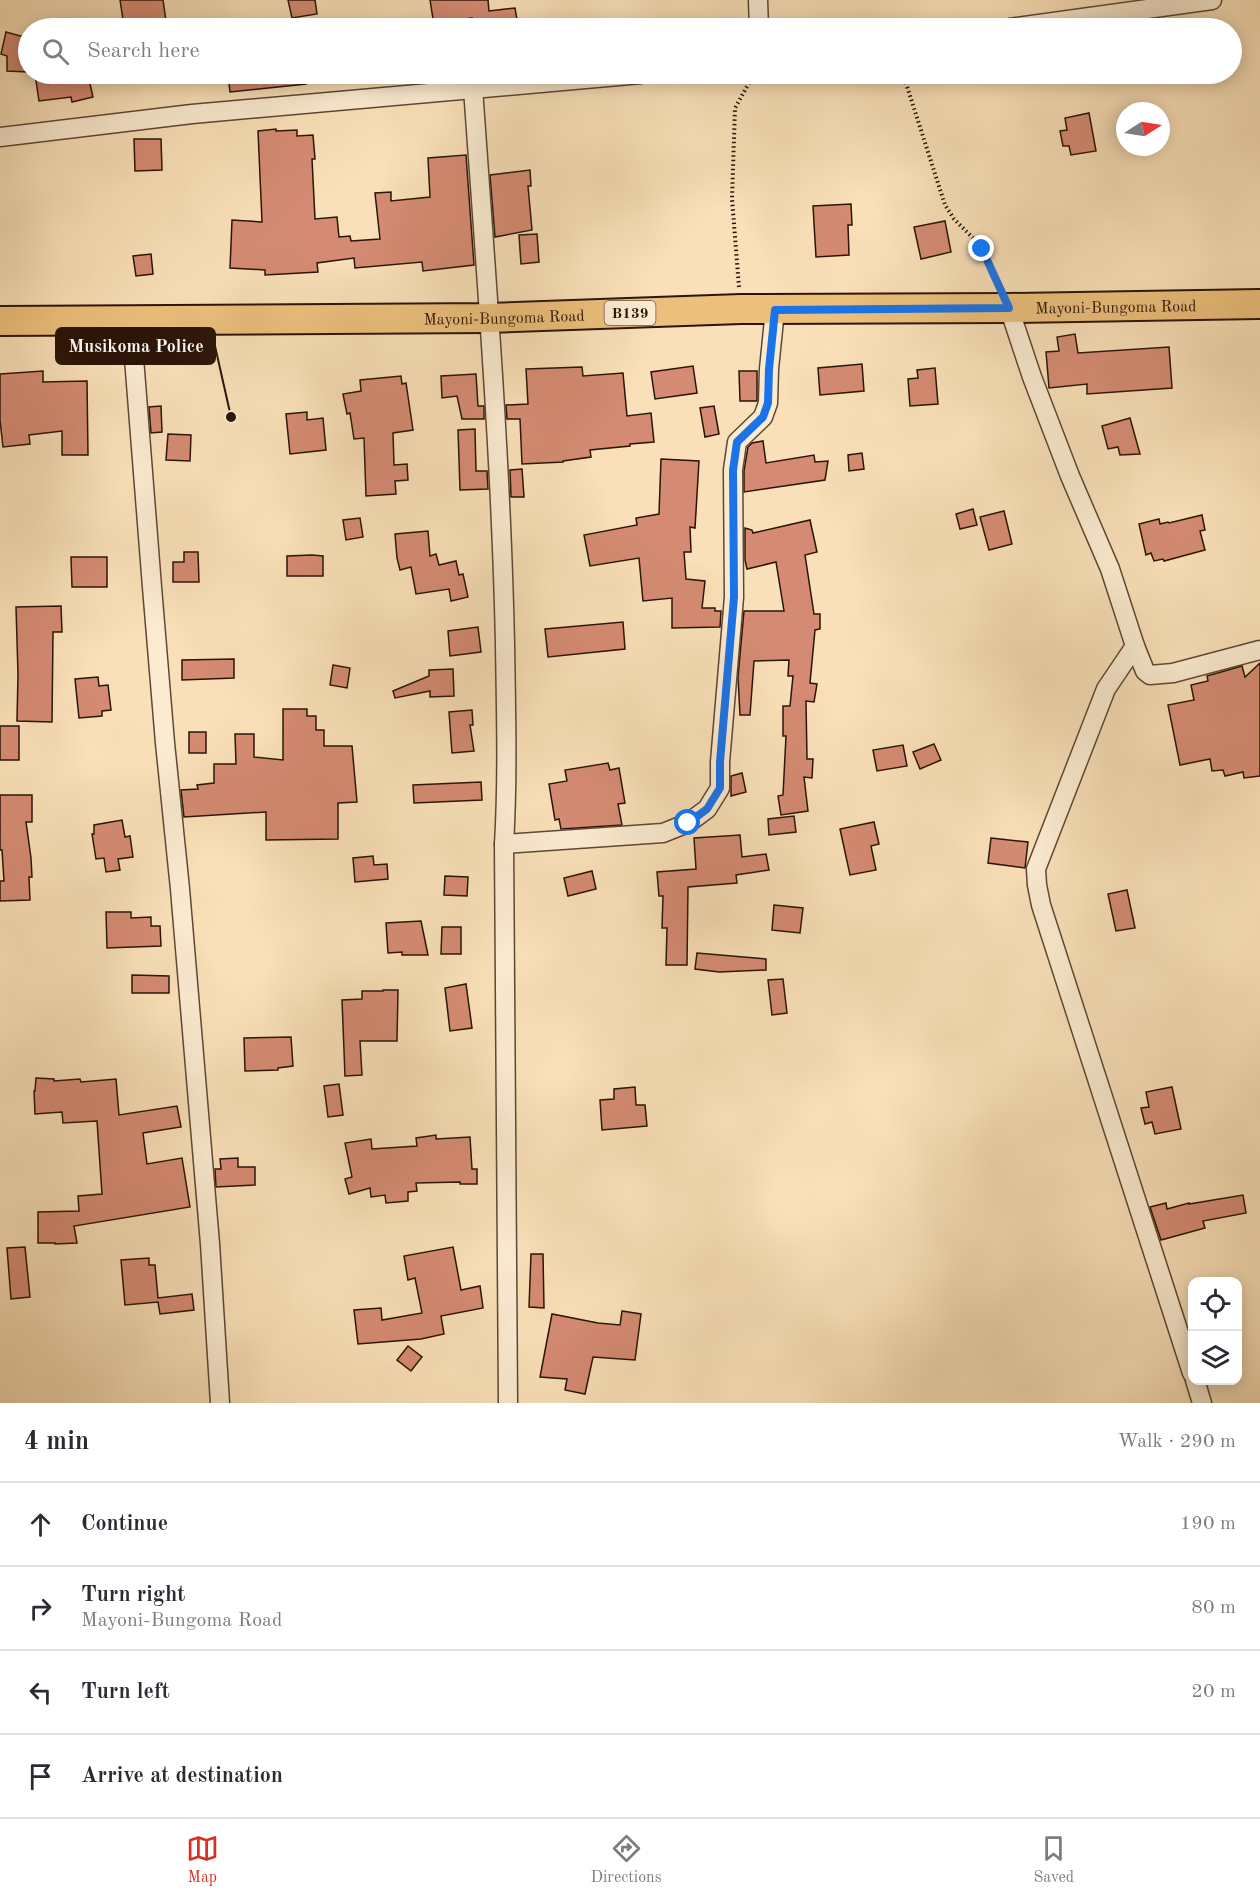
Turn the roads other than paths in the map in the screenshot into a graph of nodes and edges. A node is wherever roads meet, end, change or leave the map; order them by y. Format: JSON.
{"nodes":[{"id":1,"x":758,"y":0,"type":"edge"},
{"id":2,"x":1212,"y":0,"type":"edge"},
{"id":3,"x":759,"y":18,"type":"edge"},
{"id":4,"x":1082,"y":18,"type":"edge"},
{"id":5,"x":521,"y":84,"type":"edge"},
{"id":6,"x":473,"y":88,"type":"junction"},
{"id":7,"x":0,"y":137,"type":"edge"},
{"id":8,"x":1260,"y":304,"type":"edge"},
{"id":9,"x":1009,"y":308,"type":"junction"},
{"id":10,"x":775,"y":310,"type":"junction"},
{"id":11,"x":490,"y":318,"type":"junction"},
{"id":12,"x":0,"y":321,"type":"edge"},
{"id":13,"x":131,"y":321,"type":"junction"},
{"id":14,"x":1135,"y":646,"type":"junction"},
{"id":15,"x":1260,"y":650,"type":"edge"},
{"id":16,"x":504,"y":844,"type":"junction"},
{"id":17,"x":1188,"y":1361,"type":"edge"},
{"id":18,"x":1197,"y":1385,"type":"edge"},
{"id":19,"x":220,"y":1403,"type":"edge"},
{"id":20,"x":508,"y":1403,"type":"edge"},
{"id":21,"x":1202,"y":1403,"type":"edge"}],
"edges":[{"from":1,"to":3,"type":"street"},
{"from":2,"to":4,"type":"street"},
{"from":5,"to":6,"type":"street"},
{"from":6,"to":7,"type":"street"},
{"from":6,"to":11,"type":"street"},
{"from":8,"to":9,"type":"main road","name":"Mayoni-Bungoma Road","number":"B139"},
{"from":9,"to":10,"type":"main road","name":"Mayoni-Bungoma Road","number":"B139"},
{"from":9,"to":14,"type":"street"},
{"from":10,"to":11,"type":"main road","name":"Mayoni-Bungoma Road","number":"B139"},
{"from":10,"to":16,"type":"street"},
{"from":11,"to":13,"type":"main road","name":"Mayoni-Bungoma Road","number":"B139"},
{"from":11,"to":16,"type":"street"},
{"from":12,"to":13,"type":"main road","name":"Mayoni-Bungoma Road","number":"B139"},
{"from":13,"to":19,"type":"street"},
{"from":14,"to":15,"type":"street"},
{"from":14,"to":17,"type":"street"},
{"from":16,"to":20,"type":"street"},
{"from":18,"to":21,"type":"street"}]}
